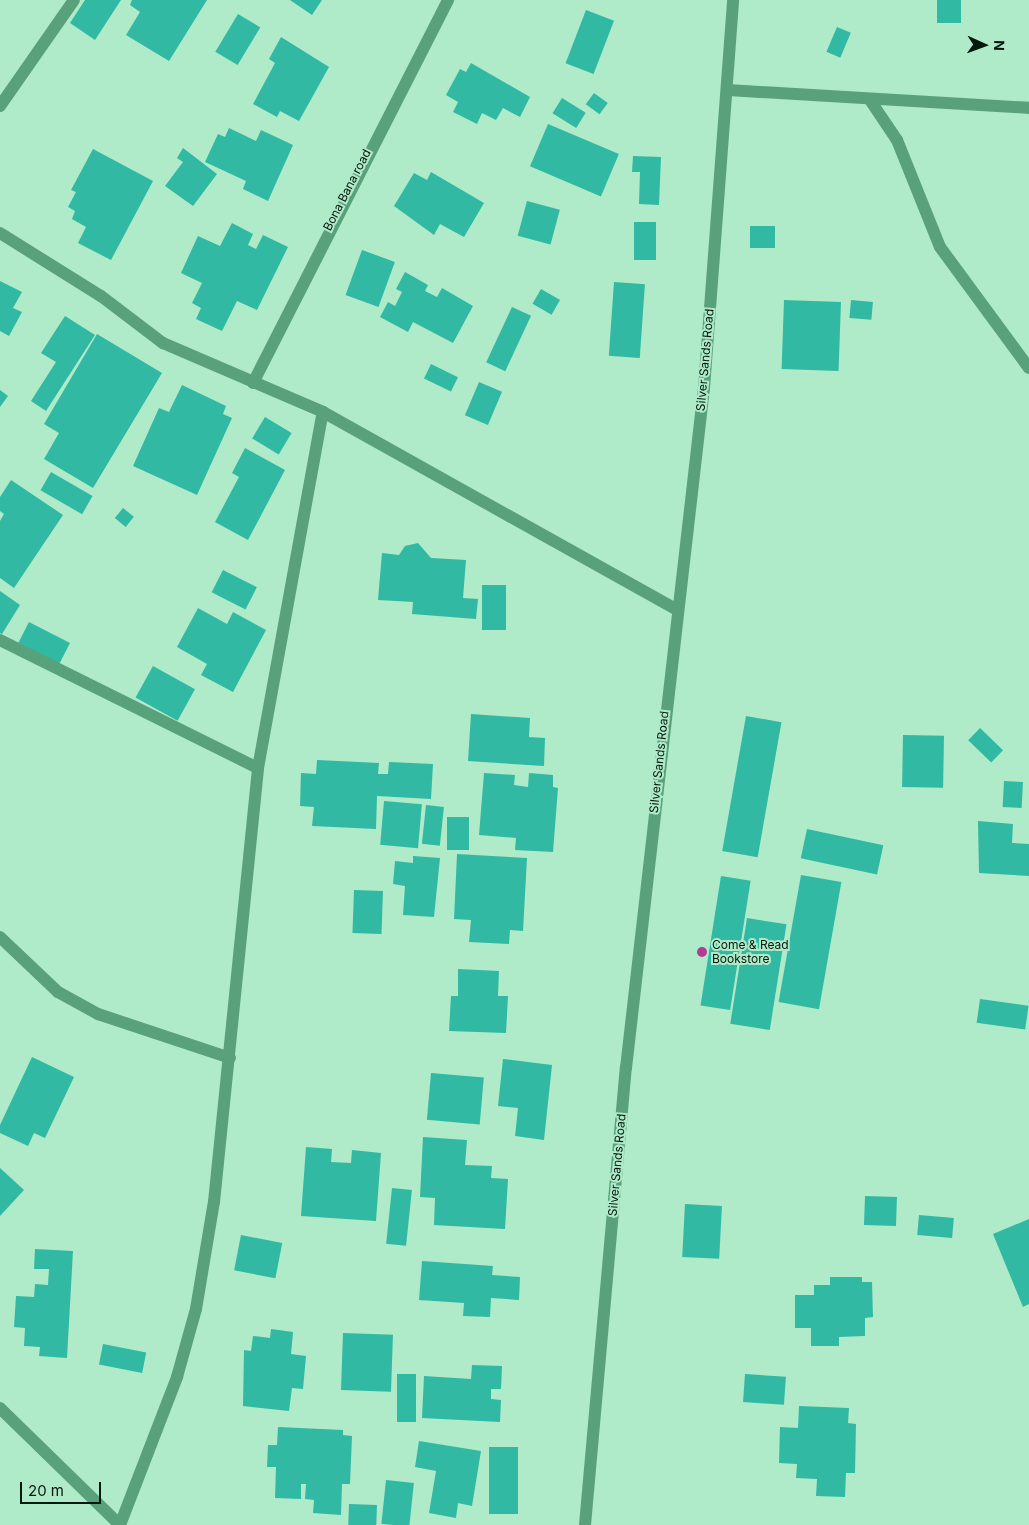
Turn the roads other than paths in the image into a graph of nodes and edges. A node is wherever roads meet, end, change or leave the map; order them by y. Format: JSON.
{"nodes":[{"id":1,"x":74,"y":0,"type":"edge"},
{"id":2,"x":448,"y":0,"type":"edge"},
{"id":3,"x":733,"y":0,"type":"edge"},
{"id":4,"x":728,"y":90,"type":"junction"},
{"id":5,"x":870,"y":100,"type":"junction"},
{"id":6,"x":0,"y":106,"type":"edge"},
{"id":7,"x":1029,"y":108,"type":"edge"},
{"id":8,"x":0,"y":233,"type":"edge"},
{"id":9,"x":1029,"y":368,"type":"edge"},
{"id":10,"x":253,"y":383,"type":"junction"},
{"id":11,"x":323,"y":412,"type":"junction"},
{"id":12,"x":676,"y":609,"type":"junction"},
{"id":13,"x":0,"y":640,"type":"edge"},
{"id":14,"x":258,"y":768,"type":"junction"},
{"id":15,"x":0,"y":937,"type":"edge"},
{"id":16,"x":230,"y":1058,"type":"junction"},
{"id":17,"x":0,"y":1408,"type":"edge"},
{"id":18,"x":585,"y":1525,"type":"edge"}],
"edges":[{"from":1,"to":6,"type":"street"},
{"from":2,"to":10,"type":"street","name":"Bona Bana road"},
{"from":3,"to":4,"type":"street","name":"Silver Sands Road"},
{"from":4,"to":5,"type":"street"},
{"from":4,"to":12,"type":"street","name":"Silver Sands Road"},
{"from":5,"to":7,"type":"street"},
{"from":5,"to":9,"type":"street"},
{"from":8,"to":10,"type":"street"},
{"from":10,"to":11,"type":"street"},
{"from":11,"to":12,"type":"street"},
{"from":11,"to":14,"type":"street"},
{"from":12,"to":18,"type":"street","name":"Silver Sands Road"},
{"from":13,"to":14,"type":"street"},
{"from":14,"to":16,"type":"street"},
{"from":15,"to":16,"type":"street"},
{"from":16,"to":17,"type":"street"}]}
